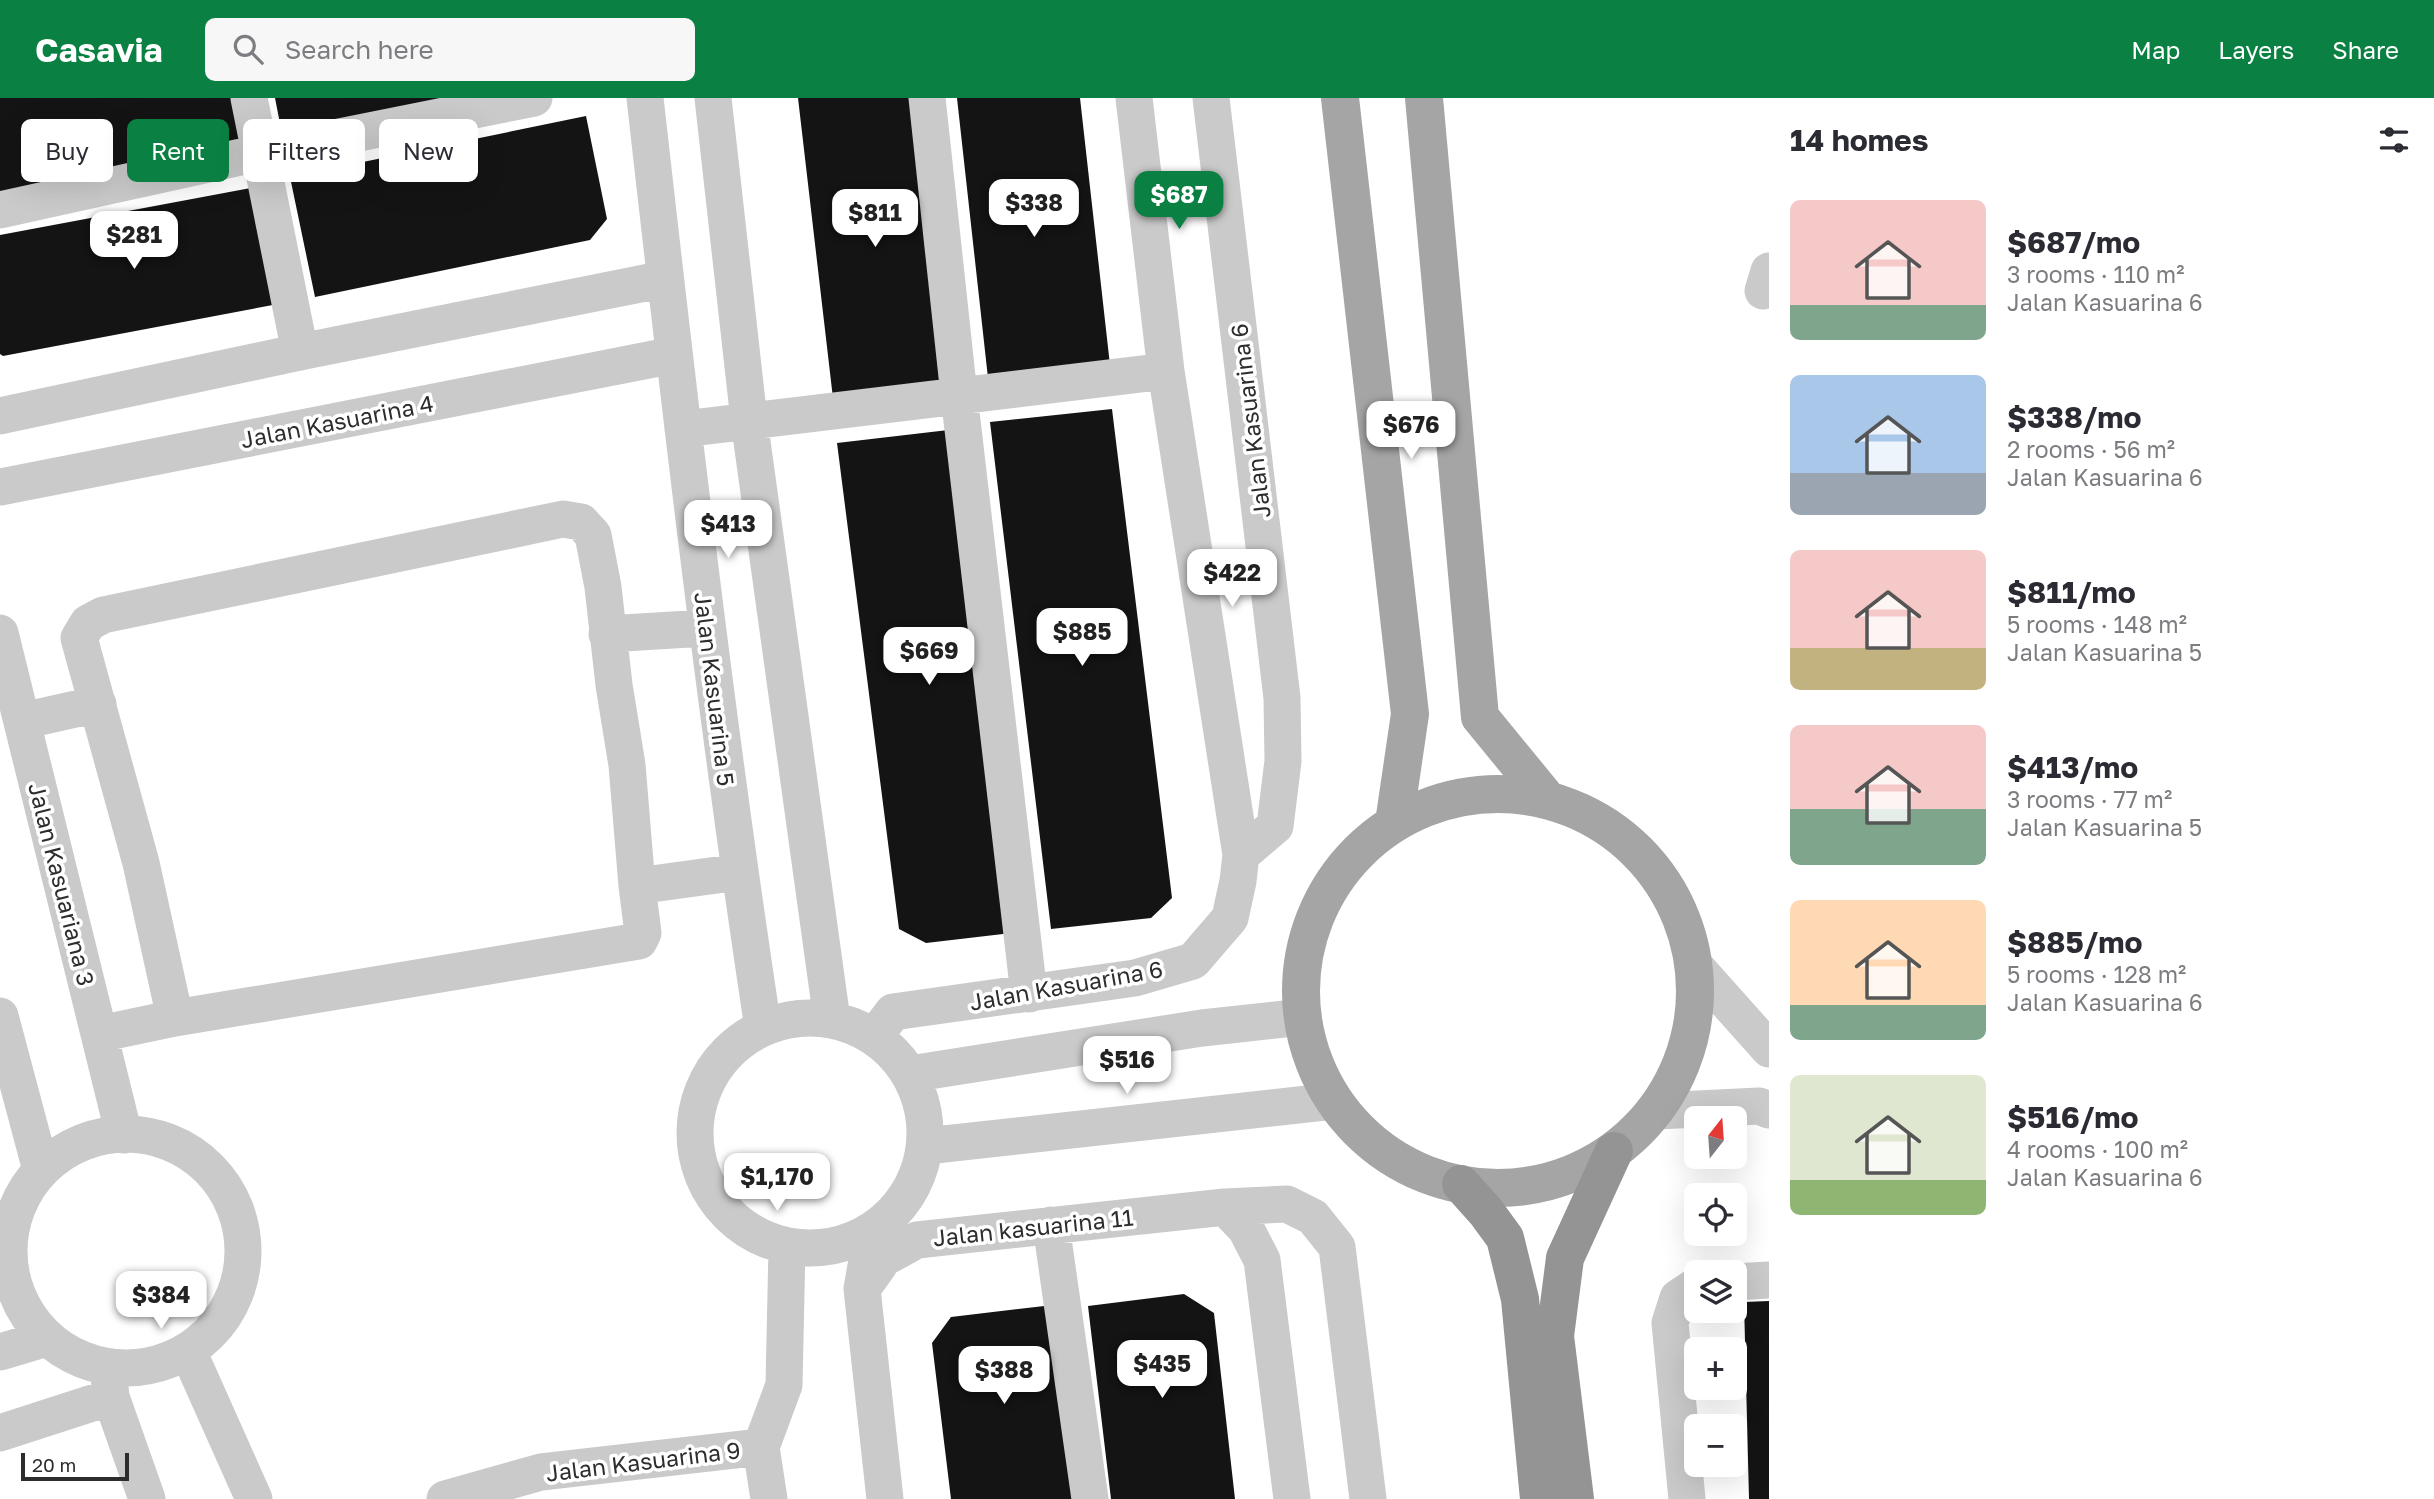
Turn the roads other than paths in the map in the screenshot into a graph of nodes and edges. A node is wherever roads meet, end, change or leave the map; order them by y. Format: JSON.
{"nodes":[{"id":1,"x":249,"y":98,"type":"edge"},
{"id":2,"x":534,"y":98,"type":"edge"},
{"id":3,"x":645,"y":98,"type":"edge"},
{"id":4,"x":713,"y":98,"type":"edge"},
{"id":5,"x":927,"y":98,"type":"edge"},
{"id":6,"x":1134,"y":98,"type":"edge"},
{"id":7,"x":1211,"y":98,"type":"edge"},
{"id":8,"x":1340,"y":98,"type":"edge"},
{"id":9,"x":1424,"y":98,"type":"edge"},
{"id":10,"x":253,"y":119,"type":"edge"},
{"id":11,"x":365,"y":132,"type":"edge"},
{"id":12,"x":243,"y":157,"type":"edge"},
{"id":13,"x":265,"y":182,"type":"edge"},
{"id":14,"x":0,"y":210,"type":"edge"},
{"id":15,"x":665,"y":279,"type":"junction"},
{"id":16,"x":300,"y":352,"type":"junction"},
{"id":17,"x":674,"y":355,"type":"junction"},
{"id":18,"x":1166,"y":371,"type":"junction"},
{"id":19,"x":958,"y":395,"type":"junction"},
{"id":20,"x":0,"y":416,"type":"edge"},
{"id":21,"x":749,"y":420,"type":"junction"},
{"id":22,"x":683,"y":429,"type":"junction"},
{"id":23,"x":0,"y":487,"type":"edge"},
{"id":24,"x":706,"y":628,"type":"junction"},
{"id":25,"x":0,"y":634,"type":"edge"},
{"id":26,"x":607,"y":634,"type":"junction"},
{"id":27,"x":98,"y":704,"type":"junction"},
{"id":28,"x":22,"y":721,"type":"junction"},
{"id":29,"x":1548,"y":800,"type":"junction"},
{"id":30,"x":1394,"y":823,"type":"junction"},
{"id":31,"x":1241,"y":855,"type":"junction"},
{"id":32,"x":739,"y":872,"type":"junction"},
{"id":33,"x":637,"y":886,"type":"junction"},
{"id":34,"x":1695,"y":966,"type":"junction"},
{"id":35,"x":1029,"y":994,"type":"junction"},
{"id":36,"x":0,"y":1016,"type":"edge"},
{"id":37,"x":1302,"y":1017,"type":"junction"},
{"id":38,"x":175,"y":1018,"type":"junction"},
{"id":39,"x":832,"y":1020,"type":"junction"},
{"id":40,"x":762,"y":1028,"type":"junction"},
{"id":41,"x":99,"y":1034,"type":"junction"},
{"id":42,"x":874,"y":1037,"type":"junction"},
{"id":43,"x":1769,"y":1049,"type":"edge"},
{"id":44,"x":910,"y":1074,"type":"junction"},
{"id":45,"x":1334,"y":1101,"type":"junction"},
{"id":46,"x":1769,"y":1110,"type":"edge"},
{"id":47,"x":1657,"y":1111,"type":"junction"},
{"id":48,"x":124,"y":1135,"type":"junction"},
{"id":49,"x":926,"y":1146,"type":"junction"},
{"id":50,"x":1614,"y":1151,"type":"junction"},
{"id":51,"x":24,"y":1180,"type":"edge"},
{"id":52,"x":1461,"y":1184,"type":"junction"},
{"id":53,"x":1225,"y":1207,"type":"junction"},
{"id":54,"x":1051,"y":1225,"type":"junction"},
{"id":55,"x":874,"y":1231,"type":"junction"},
{"id":56,"x":787,"y":1247,"type":"junction"},
{"id":57,"x":6,"y":1279,"type":"edge"},
{"id":58,"x":1769,"y":1280,"type":"edge"},
{"id":59,"x":1747,"y":1281,"type":"edge"},
{"id":60,"x":862,"y":1289,"type":"junction"},
{"id":61,"x":1684,"y":1294,"type":"edge"},
{"id":62,"x":47,"y":1338,"type":"junction"},
{"id":63,"x":188,"y":1351,"type":"junction"},
{"id":64,"x":0,"y":1352,"type":"edge"},
{"id":65,"x":109,"y":1382,"type":"junction"},
{"id":66,"x":0,"y":1433,"type":"edge"},
{"id":67,"x":761,"y":1447,"type":"junction"},
{"id":68,"x":543,"y":1486,"type":"edge"},
{"id":69,"x":147,"y":1499,"type":"edge"},
{"id":70,"x":254,"y":1499,"type":"edge"},
{"id":71,"x":445,"y":1499,"type":"edge"},
{"id":72,"x":769,"y":1499,"type":"edge"},
{"id":73,"x":885,"y":1499,"type":"edge"},
{"id":74,"x":1090,"y":1499,"type":"edge"},
{"id":75,"x":1292,"y":1499,"type":"edge"},
{"id":76,"x":1368,"y":1499,"type":"edge"},
{"id":77,"x":1539,"y":1499,"type":"edge"},
{"id":78,"x":1575,"y":1499,"type":"edge"},
{"id":79,"x":1687,"y":1499,"type":"edge"}],
"edges":[{"from":1,"to":10,"type":"street"},
{"from":2,"to":11,"type":"street"},
{"from":3,"to":15,"type":"street","name":"Jalan Kasuarina 5"},
{"from":4,"to":21,"type":"street"},
{"from":5,"to":19,"type":"street"},
{"from":6,"to":18,"type":"street","name":"Jalan Kasuarina 6"},
{"from":7,"to":31,"type":"street","name":"Jalan Kasuarina 6"},
{"from":8,"to":30,"type":"main road"},
{"from":9,"to":29,"type":"main road"},
{"from":12,"to":14,"type":"street"},
{"from":13,"to":16,"type":"street"},
{"from":15,"to":16,"type":"street"},
{"from":15,"to":17,"type":"street","name":"Jalan Kasuarina 5"},
{"from":16,"to":20,"type":"street"},
{"from":17,"to":22,"type":"street","name":"Jalan Kasuarina 5"},
{"from":17,"to":23,"type":"street","name":"Jalan Kasuarina 4"},
{"from":18,"to":19,"type":"street"},
{"from":18,"to":31,"type":"street","name":"Jalan Kasuarina 6"},
{"from":19,"to":21,"type":"street"},
{"from":19,"to":35,"type":"street"},
{"from":21,"to":22,"type":"street"},
{"from":21,"to":39,"type":"street"},
{"from":22,"to":24,"type":"street","name":"Jalan Kasuarina 5"},
{"from":24,"to":26,"type":"street"},
{"from":24,"to":32,"type":"street","name":"Jalan Kasuarina 5"},
{"from":25,"to":28,"type":"street","name":"Jalan Kasuariana 3"},
{"from":26,"to":27,"type":"street"},
{"from":26,"to":33,"type":"street"},
{"from":27,"to":28,"type":"street"},
{"from":27,"to":38,"type":"street"},
{"from":28,"to":41,"type":"street","name":"Jalan Kasuariana 3"},
{"from":29,"to":30,"type":"main road"},
{"from":29,"to":34,"type":"main road"},
{"from":30,"to":37,"type":"main road"},
{"from":31,"to":35,"type":"street","name":"Jalan Kasuarina 6"},
{"from":32,"to":33,"type":"street"},
{"from":32,"to":40,"type":"street","name":"Jalan Kasuarina 5"},
{"from":33,"to":38,"type":"street"},
{"from":34,"to":43,"type":"street"},
{"from":34,"to":47,"type":"main road"},
{"from":35,"to":42,"type":"street","name":"Jalan Kasuarina 6"},
{"from":36,"to":51,"type":"street"},
{"from":37,"to":44,"type":"street"},
{"from":37,"to":45,"type":"main road"},
{"from":38,"to":41,"type":"street"},
{"from":39,"to":40,"type":"street"},
{"from":39,"to":42,"type":"street"},
{"from":40,"to":56,"type":"street"},
{"from":41,"to":48,"type":"street","name":"Jalan Kasuariana 3"},
{"from":42,"to":44,"type":"street"},
{"from":44,"to":49,"type":"street"},
{"from":45,"to":49,"type":"street"},
{"from":45,"to":52,"type":"main road"},
{"from":46,"to":47,"type":"street"},
{"from":47,"to":50,"type":"main road"},
{"from":48,"to":51,"type":"street"},
{"from":48,"to":63,"type":"street"},
{"from":49,"to":55,"type":"street"},
{"from":50,"to":52,"type":"main road"},
{"from":50,"to":78,"type":"highway"},
{"from":51,"to":57,"type":"street"},
{"from":52,"to":77,"type":"highway"},
{"from":53,"to":54,"type":"street","name":"Jalan kasuarina 11"},
{"from":53,"to":75,"type":"street"},
{"from":53,"to":76,"type":"street","name":"Jalan kasuarina 11"},
{"from":54,"to":60,"type":"street","name":"Jalan kasuarina 11"},
{"from":54,"to":74,"type":"street"},
{"from":55,"to":56,"type":"street"},
{"from":55,"to":60,"type":"street"},
{"from":56,"to":67,"type":"street"},
{"from":57,"to":62,"type":"street"},
{"from":58,"to":59,"type":"street"},
{"from":60,"to":73,"type":"street"},
{"from":61,"to":79,"type":"street"},
{"from":62,"to":64,"type":"street"},
{"from":62,"to":65,"type":"street"},
{"from":63,"to":65,"type":"street"},
{"from":63,"to":70,"type":"street"},
{"from":65,"to":66,"type":"street"},
{"from":65,"to":69,"type":"street"},
{"from":67,"to":68,"type":"street","name":"Jalan Kasuarina 9"},
{"from":67,"to":72,"type":"street"},
{"from":68,"to":71,"type":"street","name":"Jalan Kasuarina 9"}]}
